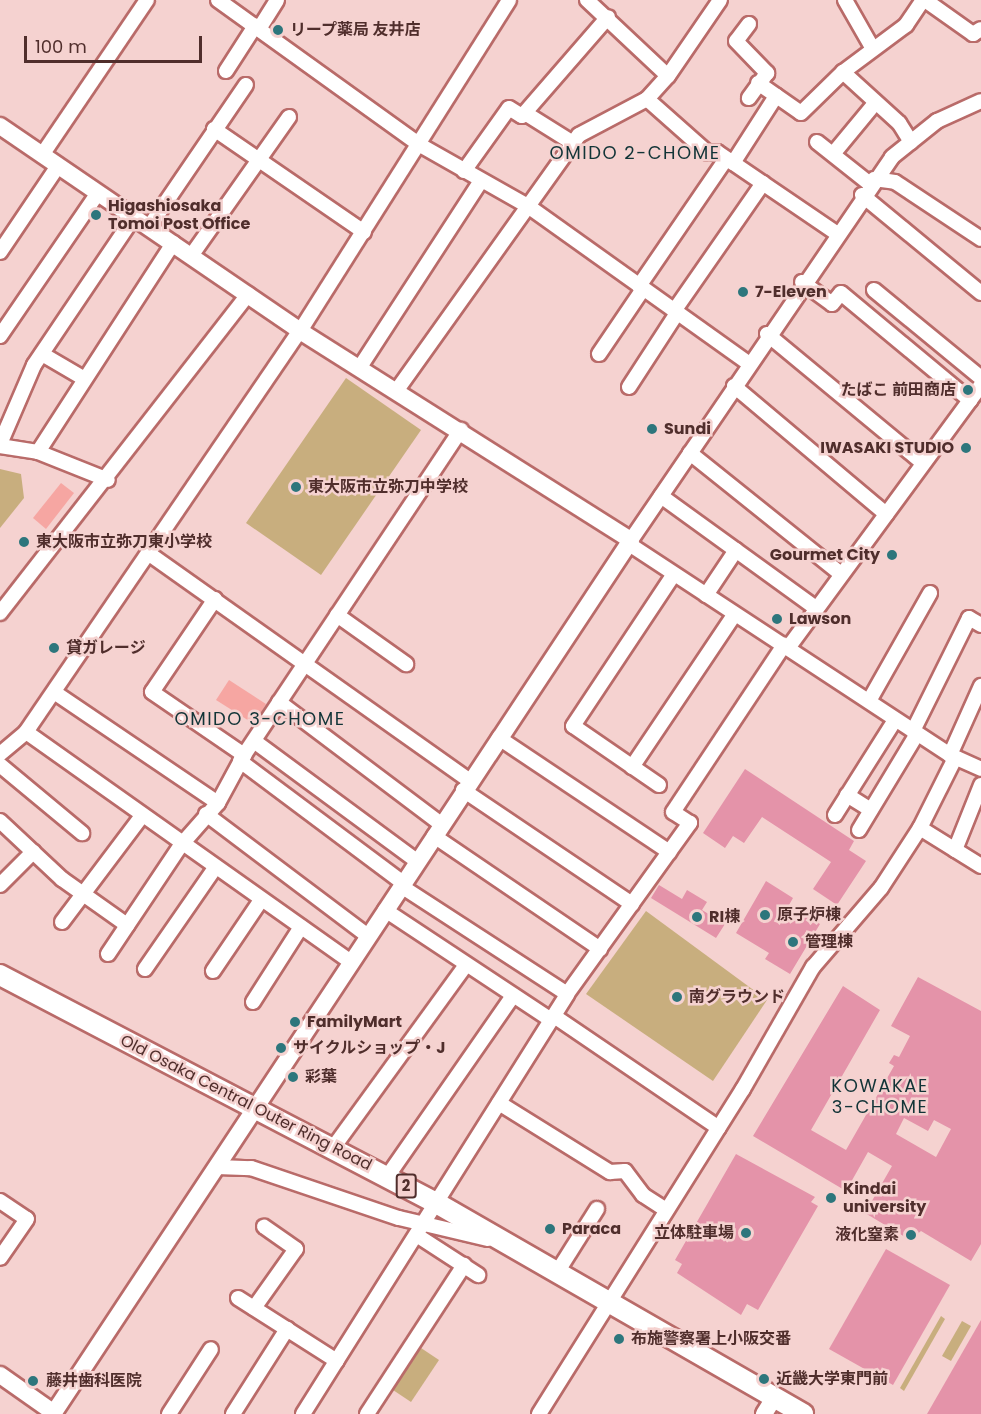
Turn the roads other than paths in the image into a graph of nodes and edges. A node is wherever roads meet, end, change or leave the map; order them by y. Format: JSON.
{"nodes":[{"id":1,"x":147,"y":0,"type":"edge"},
{"id":2,"x":218,"y":0,"type":"edge"},
{"id":3,"x":277,"y":0,"type":"edge"},
{"id":4,"x":587,"y":0,"type":"edge"},
{"id":5,"x":720,"y":0,"type":"edge"},
{"id":6,"x":845,"y":0,"type":"edge"},
{"id":7,"x":924,"y":0,"type":"edge"},
{"id":8,"x":502,"y":2,"type":"edge"},
{"id":9,"x":608,"y":17,"type":"junction"},
{"id":10,"x":749,"y":24,"type":"dead end"},
{"id":11,"x":257,"y":28,"type":"junction"},
{"id":12,"x":981,"y":28,"type":"edge"},
{"id":13,"x":873,"y":49,"type":"junction"},
{"id":14,"x":226,"y":70,"type":"dead end"},
{"id":15,"x":843,"y":72,"type":"junction"},
{"id":16,"x":668,"y":76,"type":"junction"},
{"id":17,"x":758,"y":83,"type":"junction"},
{"id":18,"x":246,"y":85,"type":"dead end"},
{"id":19,"x":776,"y":96,"type":"junction"},
{"id":20,"x":749,"y":98,"type":"dead end"},
{"id":21,"x":647,"y":99,"type":"junction"},
{"id":22,"x":981,"y":101,"type":"edge"},
{"id":23,"x":876,"y":102,"type":"junction"},
{"id":24,"x":525,"y":112,"type":"junction"},
{"id":25,"x":289,"y":117,"type":"dead end"},
{"id":26,"x":0,"y":126,"type":"edge"},
{"id":27,"x":214,"y":129,"type":"junction"},
{"id":28,"x":817,"y":142,"type":"dead end"},
{"id":29,"x":911,"y":142,"type":"junction"},
{"id":30,"x":573,"y":143,"type":"junction"},
{"id":31,"x":420,"y":145,"type":"junction"},
{"id":32,"x":832,"y":154,"type":"junction"},
{"id":33,"x":42,"y":155,"type":"junction"},
{"id":34,"x":258,"y":159,"type":"junction"},
{"id":35,"x":729,"y":161,"type":"junction"},
{"id":36,"x":58,"y":166,"type":"junction"},
{"id":37,"x":464,"y":171,"type":"junction"},
{"id":38,"x":481,"y":181,"type":"junction"},
{"id":39,"x":763,"y":183,"type":"junction"},
{"id":40,"x":869,"y":186,"type":"junction"},
{"id":41,"x":98,"y":193,"type":"junction"},
{"id":42,"x":528,"y":206,"type":"junction"},
{"id":43,"x":134,"y":217,"type":"junction"},
{"id":44,"x":149,"y":227,"type":"junction"},
{"id":45,"x":364,"y":232,"type":"junction"},
{"id":46,"x":836,"y":233,"type":"junction"},
{"id":47,"x":981,"y":239,"type":"edge"},
{"id":48,"x":173,"y":243,"type":"junction"},
{"id":49,"x":0,"y":252,"type":"edge"},
{"id":50,"x":191,"y":256,"type":"junction"},
{"id":51,"x":802,"y":282,"type":"junction"},
{"id":52,"x":641,"y":288,"type":"junction"},
{"id":53,"x":874,"y":290,"type":"dead end"},
{"id":54,"x":981,"y":293,"type":"edge"},
{"id":55,"x":248,"y":294,"type":"junction"},
{"id":56,"x":676,"y":312,"type":"junction"},
{"id":57,"x":300,"y":331,"type":"junction"},
{"id":58,"x":767,"y":334,"type":"junction"},
{"id":59,"x":0,"y":336,"type":"edge"},
{"id":60,"x":42,"y":354,"type":"junction"},
{"id":61,"x":599,"y":354,"type":"dead end"},
{"id":62,"x":748,"y":363,"type":"junction"},
{"id":63,"x":360,"y":367,"type":"junction"},
{"id":64,"x":83,"y":378,"type":"junction"},
{"id":65,"x":981,"y":378,"type":"edge"},
{"id":66,"x":981,"y":385,"type":"edge"},
{"id":67,"x":734,"y":386,"type":"junction"},
{"id":68,"x":629,"y":387,"type":"dead end"},
{"id":69,"x":397,"y":390,"type":"junction"},
{"id":70,"x":970,"y":400,"type":"junction"},
{"id":71,"x":461,"y":430,"type":"junction"},
{"id":72,"x":0,"y":445,"type":"edge"},
{"id":73,"x":38,"y":452,"type":"junction"},
{"id":74,"x":690,"y":453,"type":"junction"},
{"id":75,"x":923,"y":463,"type":"junction"},
{"id":76,"x":108,"y":480,"type":"junction"},
{"id":77,"x":661,"y":496,"type":"junction"},
{"id":78,"x":886,"y":514,"type":"junction"},
{"id":79,"x":630,"y":542,"type":"junction"},
{"id":80,"x":736,"y":550,"type":"junction"},
{"id":81,"x":148,"y":553,"type":"junction"},
{"id":82,"x":674,"y":574,"type":"junction"},
{"id":83,"x":841,"y":574,"type":"junction"},
{"id":84,"x":930,"y":593,"type":"dead end"},
{"id":85,"x":706,"y":595,"type":"junction"},
{"id":86,"x":215,"y":599,"type":"junction"},
{"id":87,"x":816,"y":608,"type":"junction"},
{"id":88,"x":0,"y":613,"type":"edge"},
{"id":89,"x":735,"y":614,"type":"junction"},
{"id":90,"x":337,"y":615,"type":"junction"},
{"id":91,"x":981,"y":625,"type":"edge"},
{"id":92,"x":786,"y":646,"type":"junction"},
{"id":93,"x":306,"y":662,"type":"junction"},
{"id":94,"x":406,"y":664,"type":"dead end"},
{"id":95,"x":981,"y":686,"type":"edge"},
{"id":96,"x":54,"y":692,"type":"junction"},
{"id":97,"x":869,"y":701,"type":"junction"},
{"id":98,"x":279,"y":702,"type":"junction"},
{"id":99,"x":895,"y":720,"type":"junction"},
{"id":100,"x":26,"y":732,"type":"junction"},
{"id":101,"x":915,"y":732,"type":"junction"},
{"id":102,"x":499,"y":738,"type":"junction"},
{"id":103,"x":254,"y":741,"type":"junction"},
{"id":104,"x":0,"y":754,"type":"edge"},
{"id":105,"x":953,"y":757,"type":"junction"},
{"id":106,"x":242,"y":758,"type":"junction"},
{"id":107,"x":0,"y":765,"type":"edge"},
{"id":108,"x":632,"y":767,"type":"junction"},
{"id":109,"x":981,"y":769,"type":"edge"},
{"id":110,"x":467,"y":785,"type":"junction"},
{"id":111,"x":659,"y":785,"type":"dead end"},
{"id":112,"x":981,"y":785,"type":"edge"},
{"id":113,"x":847,"y":795,"type":"junction"},
{"id":114,"x":218,"y":803,"type":"junction"},
{"id":115,"x":871,"y":810,"type":"junction"},
{"id":116,"x":206,"y":814,"type":"junction"},
{"id":117,"x":835,"y":814,"type":"dead end"},
{"id":118,"x":142,"y":816,"type":"junction"},
{"id":119,"x":0,"y":821,"type":"edge"},
{"id":120,"x":920,"y":828,"type":"junction"},
{"id":121,"x":438,"y":830,"type":"junction"},
{"id":122,"x":859,"y":830,"type":"dead end"},
{"id":123,"x":82,"y":833,"type":"dead end"},
{"id":124,"x":181,"y":845,"type":"junction"},
{"id":125,"x":955,"y":850,"type":"junction"},
{"id":126,"x":33,"y":852,"type":"junction"},
{"id":127,"x":669,"y":852,"type":"junction"},
{"id":128,"x":417,"y":861,"type":"junction"},
{"id":129,"x":981,"y":866,"type":"edge"},
{"id":130,"x":215,"y":868,"type":"junction"},
{"id":131,"x":402,"y":884,"type":"junction"},
{"id":132,"x":0,"y":885,"type":"edge"},
{"id":133,"x":83,"y":893,"type":"junction"},
{"id":134,"x":261,"y":900,"type":"junction"},
{"id":135,"x":632,"y":904,"type":"junction"},
{"id":136,"x":385,"y":910,"type":"junction"},
{"id":137,"x":62,"y":922,"type":"dead end"},
{"id":138,"x":127,"y":925,"type":"junction"},
{"id":139,"x":301,"y":927,"type":"junction"},
{"id":140,"x":369,"y":936,"type":"junction"},
{"id":141,"x":600,"y":949,"type":"junction"},
{"id":142,"x":108,"y":954,"type":"dead end"},
{"id":143,"x":351,"y":962,"type":"junction"},
{"id":144,"x":466,"y":965,"type":"junction"},
{"id":145,"x":145,"y":969,"type":"dead end"},
{"id":146,"x":213,"y":971,"type":"dead end"},
{"id":147,"x":0,"y":975,"type":"edge"},
{"id":148,"x":567,"y":994,"type":"junction"},
{"id":149,"x":513,"y":996,"type":"junction"},
{"id":150,"x":253,"y":1002,"type":"dead end"},
{"id":151,"x":552,"y":1018,"type":"junction"},
{"id":152,"x":499,"y":1103,"type":"junction"},
{"id":153,"x":255,"y":1108,"type":"junction"},
{"id":154,"x":719,"y":1128,"type":"junction"},
{"id":155,"x":333,"y":1148,"type":"junction"},
{"id":156,"x":217,"y":1167,"type":"junction"},
{"id":157,"x":387,"y":1177,"type":"junction"},
{"id":158,"x":0,"y":1201,"type":"edge"},
{"id":159,"x":434,"y":1201,"type":"junction"},
{"id":160,"x":597,"y":1209,"type":"dead end"},
{"id":161,"x":666,"y":1210,"type":"junction"},
{"id":162,"x":264,"y":1227,"type":"dead end"},
{"id":163,"x":421,"y":1229,"type":"junction"},
{"id":164,"x":505,"y":1243,"type":"junction"},
{"id":165,"x":0,"y":1258,"type":"edge"},
{"id":166,"x":464,"y":1266,"type":"junction"},
{"id":167,"x":556,"y":1274,"type":"junction"},
{"id":168,"x":478,"y":1275,"type":"dead end"},
{"id":169,"x":238,"y":1298,"type":"dead end"},
{"id":170,"x":606,"y":1304,"type":"junction"},
{"id":171,"x":254,"y":1308,"type":"junction"},
{"id":172,"x":287,"y":1329,"type":"junction"},
{"id":173,"x":211,"y":1349,"type":"dead end"},
{"id":174,"x":337,"y":1360,"type":"junction"},
{"id":175,"x":0,"y":1375,"type":"edge"},
{"id":176,"x":769,"y":1406,"type":"edge"},
{"id":177,"x":58,"y":1412,"type":"edge"},
{"id":178,"x":169,"y":1414,"type":"edge"},
{"id":179,"x":233,"y":1414,"type":"edge"},
{"id":180,"x":303,"y":1414,"type":"edge"},
{"id":181,"x":367,"y":1414,"type":"edge"},
{"id":182,"x":539,"y":1414,"type":"edge"},
{"id":183,"x":803,"y":1414,"type":"edge"}],
"edges":[{"from":1,"to":33,"type":"street"},
{"from":2,"to":11,"type":"street"},
{"from":3,"to":11,"type":"street"},
{"from":4,"to":9,"type":"street"},
{"from":5,"to":16,"type":"street"},
{"from":6,"to":13,"type":"street"},
{"from":7,"to":12,"type":"street"},
{"from":7,"to":13,"type":"street"},
{"from":8,"to":31,"type":"street"},
{"from":9,"to":16,"type":"street"},
{"from":9,"to":24,"type":"street"},
{"from":10,"to":17,"type":"street"},
{"from":11,"to":14,"type":"street"},
{"from":11,"to":31,"type":"street"},
{"from":13,"to":15,"type":"street"},
{"from":15,"to":19,"type":"street"},
{"from":15,"to":23,"type":"street"},
{"from":16,"to":21,"type":"street"},
{"from":17,"to":19,"type":"street"},
{"from":17,"to":20,"type":"street"},
{"from":18,"to":27,"type":"street"},
{"from":19,"to":35,"type":"street"},
{"from":21,"to":30,"type":"street"},
{"from":21,"to":35,"type":"street"},
{"from":22,"to":29,"type":"street"},
{"from":23,"to":29,"type":"street"},
{"from":23,"to":32,"type":"street"},
{"from":24,"to":30,"type":"street"},
{"from":24,"to":37,"type":"street"},
{"from":25,"to":34,"type":"street"},
{"from":26,"to":33,"type":"street"},
{"from":27,"to":34,"type":"street"},
{"from":27,"to":44,"type":"street"},
{"from":28,"to":32,"type":"street"},
{"from":29,"to":40,"type":"street"},
{"from":30,"to":42,"type":"street"},
{"from":31,"to":37,"type":"street"},
{"from":31,"to":45,"type":"street"},
{"from":32,"to":40,"type":"street"},
{"from":33,"to":36,"type":"street"},
{"from":34,"to":45,"type":"street"},
{"from":34,"to":50,"type":"street"},
{"from":35,"to":39,"type":"street"},
{"from":35,"to":52,"type":"street"},
{"from":36,"to":41,"type":"street"},
{"from":36,"to":49,"type":"street"},
{"from":37,"to":38,"type":"street"},
{"from":38,"to":42,"type":"street"},
{"from":38,"to":63,"type":"street"},
{"from":39,"to":46,"type":"street"},
{"from":39,"to":56,"type":"street"},
{"from":40,"to":46,"type":"street"},
{"from":40,"to":47,"type":"street"},
{"from":40,"to":54,"type":"street"},
{"from":41,"to":43,"type":"street"},
{"from":41,"to":59,"type":"street"},
{"from":42,"to":52,"type":"street"},
{"from":42,"to":69,"type":"street"},
{"from":43,"to":44,"type":"street"},
{"from":43,"to":60,"type":"street"},
{"from":44,"to":48,"type":"street"},
{"from":45,"to":57,"type":"street"},
{"from":46,"to":51,"type":"street"},
{"from":48,"to":50,"type":"street"},
{"from":48,"to":64,"type":"street"},
{"from":50,"to":55,"type":"street"},
{"from":51,"to":58,"type":"street"},
{"from":51,"to":70,"type":"street"},
{"from":52,"to":56,"type":"street"},
{"from":52,"to":61,"type":"street"},
{"from":53,"to":65,"type":"street"},
{"from":55,"to":57,"type":"street"},
{"from":55,"to":76,"type":"street"},
{"from":56,"to":62,"type":"street"},
{"from":56,"to":68,"type":"street"},
{"from":57,"to":63,"type":"street"},
{"from":57,"to":81,"type":"street"},
{"from":58,"to":62,"type":"street"},
{"from":58,"to":75,"type":"street"},
{"from":60,"to":64,"type":"street"},
{"from":60,"to":72,"type":"street"},
{"from":62,"to":67,"type":"street"},
{"from":63,"to":69,"type":"street"},
{"from":64,"to":73,"type":"street"},
{"from":66,"to":70,"type":"street"},
{"from":67,"to":74,"type":"street"},
{"from":67,"to":78,"type":"street"},
{"from":69,"to":71,"type":"street"},
{"from":70,"to":75,"type":"street"},
{"from":71,"to":79,"type":"street"},
{"from":71,"to":90,"type":"street"},
{"from":72,"to":73,"type":"street"},
{"from":73,"to":76,"type":"street"},
{"from":74,"to":77,"type":"street"},
{"from":74,"to":83,"type":"street"},
{"from":75,"to":78,"type":"street"},
{"from":76,"to":88,"type":"street"},
{"from":77,"to":79,"type":"street"},
{"from":77,"to":80,"type":"street"},
{"from":78,"to":83,"type":"street"},
{"from":79,"to":82,"type":"street"},
{"from":79,"to":102,"type":"street"},
{"from":80,"to":85,"type":"street"},
{"from":80,"to":87,"type":"street"},
{"from":81,"to":86,"type":"street"},
{"from":81,"to":96,"type":"street"},
{"from":82,"to":85,"type":"street"},
{"from":82,"to":108,"type":"street"},
{"from":83,"to":87,"type":"street"},
{"from":84,"to":97,"type":"street"},
{"from":85,"to":89,"type":"street"},
{"from":86,"to":93,"type":"street"},
{"from":86,"to":106,"type":"street"},
{"from":87,"to":92,"type":"street"},
{"from":89,"to":92,"type":"street"},
{"from":89,"to":108,"type":"street"},
{"from":90,"to":93,"type":"street"},
{"from":90,"to":94,"type":"street"},
{"from":91,"to":101,"type":"street"},
{"from":92,"to":97,"type":"street"},
{"from":92,"to":127,"type":"street"},
{"from":93,"to":98,"type":"street"},
{"from":93,"to":110,"type":"street"},
{"from":95,"to":105,"type":"street"},
{"from":96,"to":100,"type":"street"},
{"from":96,"to":114,"type":"street"},
{"from":97,"to":99,"type":"street"},
{"from":98,"to":103,"type":"street"},
{"from":98,"to":121,"type":"street"},
{"from":99,"to":101,"type":"street"},
{"from":99,"to":113,"type":"street"},
{"from":100,"to":104,"type":"street"},
{"from":100,"to":118,"type":"street"},
{"from":101,"to":105,"type":"street"},
{"from":101,"to":115,"type":"street"},
{"from":102,"to":110,"type":"street"},
{"from":102,"to":127,"type":"street"},
{"from":103,"to":106,"type":"street"},
{"from":103,"to":128,"type":"street"},
{"from":105,"to":109,"type":"street"},
{"from":105,"to":120,"type":"street"},
{"from":106,"to":114,"type":"street"},
{"from":106,"to":131,"type":"street"},
{"from":107,"to":123,"type":"street"},
{"from":108,"to":111,"type":"street"},
{"from":110,"to":121,"type":"street"},
{"from":110,"to":135,"type":"street"},
{"from":112,"to":125,"type":"street"},
{"from":113,"to":115,"type":"street"},
{"from":113,"to":117,"type":"street"},
{"from":114,"to":116,"type":"street"},
{"from":115,"to":122,"type":"street"},
{"from":116,"to":124,"type":"street"},
{"from":116,"to":140,"type":"street"},
{"from":118,"to":124,"type":"street"},
{"from":118,"to":133,"type":"street"},
{"from":119,"to":126,"type":"street"},
{"from":120,"to":125,"type":"street"},
{"from":120,"to":154,"type":"street"},
{"from":121,"to":128,"type":"street"},
{"from":121,"to":141,"type":"street"},
{"from":124,"to":130,"type":"street"},
{"from":124,"to":138,"type":"street"},
{"from":125,"to":129,"type":"street"},
{"from":126,"to":132,"type":"street"},
{"from":126,"to":133,"type":"street"},
{"from":127,"to":135,"type":"street"},
{"from":128,"to":131,"type":"street"},
{"from":130,"to":134,"type":"street"},
{"from":130,"to":145,"type":"street"},
{"from":131,"to":136,"type":"street"},
{"from":131,"to":148,"type":"street"},
{"from":133,"to":137,"type":"street"},
{"from":133,"to":138,"type":"street"},
{"from":134,"to":139,"type":"street"},
{"from":134,"to":146,"type":"street"},
{"from":135,"to":141,"type":"street"},
{"from":136,"to":140,"type":"street"},
{"from":136,"to":144,"type":"street"},
{"from":138,"to":142,"type":"street"},
{"from":139,"to":143,"type":"street"},
{"from":139,"to":150,"type":"street"},
{"from":140,"to":143,"type":"street"},
{"from":141,"to":148,"type":"street"},
{"from":143,"to":153,"type":"street"},
{"from":144,"to":149,"type":"street"},
{"from":144,"to":155,"type":"street"},
{"from":147,"to":153,"type":"main road","name":"Old Osaka Central Outer Ring Road","number":"2"},
{"from":148,"to":151,"type":"street"},
{"from":149,"to":151,"type":"street"},
{"from":149,"to":157,"type":"street"},
{"from":151,"to":152,"type":"street"},
{"from":151,"to":154,"type":"street"},
{"from":152,"to":159,"type":"street"},
{"from":152,"to":161,"type":"street"},
{"from":153,"to":155,"type":"main road","name":"Old Osaka Central Outer Ring Road","number":"2"},
{"from":153,"to":156,"type":"street"},
{"from":154,"to":161,"type":"street"},
{"from":155,"to":157,"type":"main road","name":"Old Osaka Central Outer Ring Road","number":"2"},
{"from":156,"to":163,"type":"street"},
{"from":156,"to":177,"type":"street"},
{"from":157,"to":159,"type":"main road","name":"Old Osaka Central Outer Ring Road","number":"2"},
{"from":158,"to":165,"type":"street"},
{"from":159,"to":163,"type":"street"},
{"from":159,"to":164,"type":"main road","name":"Old Osaka Central Outer Ring Road","number":"2"},
{"from":160,"to":167,"type":"street"},
{"from":161,"to":170,"type":"street"},
{"from":162,"to":171,"type":"street"},
{"from":163,"to":164,"type":"street"},
{"from":163,"to":166,"type":"street"},
{"from":163,"to":174,"type":"street"},
{"from":164,"to":167,"type":"main road","name":"Old Osaka Central Outer Ring Road","number":"2"},
{"from":166,"to":168,"type":"street"},
{"from":166,"to":181,"type":"street"},
{"from":167,"to":170,"type":"main road","name":"Old Osaka Central Outer Ring Road","number":"2"},
{"from":169,"to":171,"type":"street"},
{"from":170,"to":176,"type":"main road","name":"Old Osaka Central Outer Ring Road","number":"2"},
{"from":170,"to":182,"type":"street"},
{"from":171,"to":172,"type":"street"},
{"from":172,"to":174,"type":"street"},
{"from":172,"to":179,"type":"street"},
{"from":173,"to":178,"type":"street"},
{"from":174,"to":180,"type":"street"},
{"from":175,"to":177,"type":"street"},
{"from":176,"to":183,"type":"main road","name":"Old Osaka Central Outer Ring Road","number":"2"}]}
